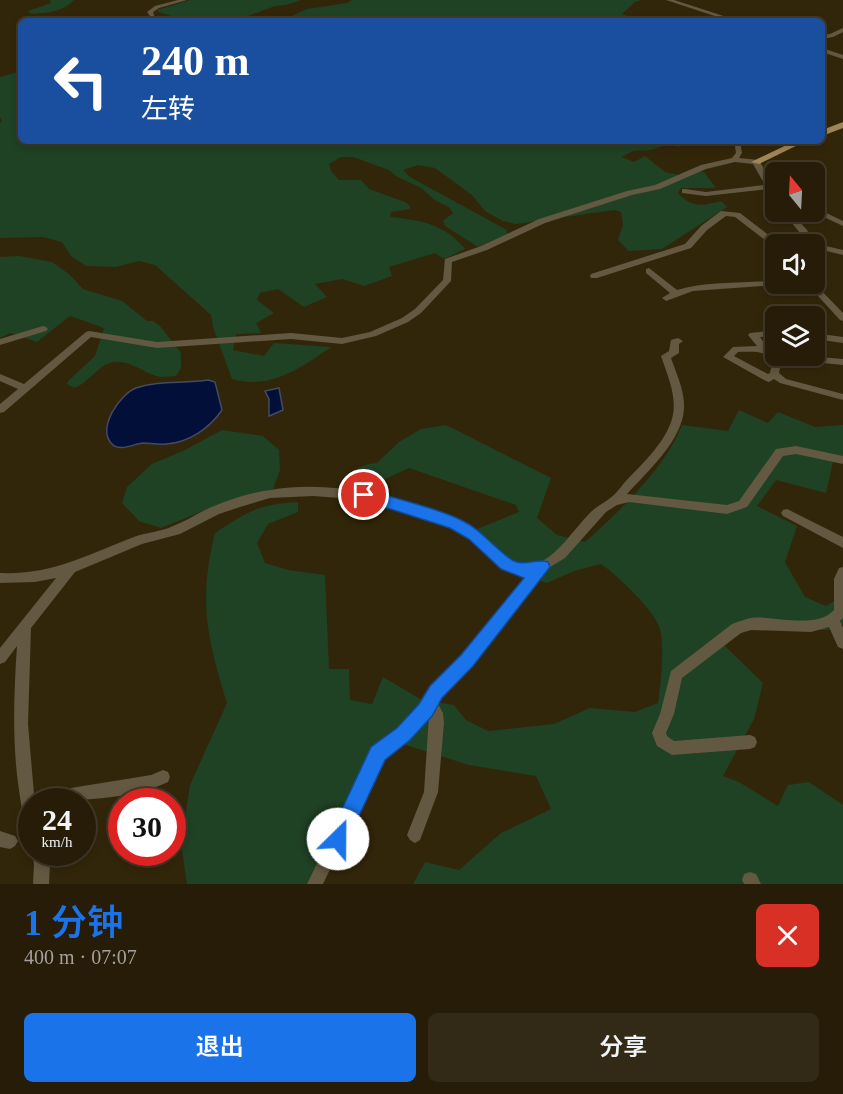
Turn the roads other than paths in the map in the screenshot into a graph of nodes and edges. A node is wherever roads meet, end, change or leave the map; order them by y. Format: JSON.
{"nodes":[{"id":1,"x":184,"y":0,"type":"edge"},
{"id":2,"x":669,"y":0,"type":"edge"},
{"id":3,"x":150,"y":18,"type":"edge"},
{"id":4,"x":726,"y":18,"type":"edge"},
{"id":5,"x":843,"y":30,"type":"edge"},
{"id":6,"x":825,"y":37,"type":"edge"},
{"id":7,"x":825,"y":51,"type":"edge"},
{"id":8,"x":843,"y":57,"type":"edge"},
{"id":9,"x":843,"y":125,"type":"edge"},
{"id":10,"x":825,"y":132,"type":"edge"},
{"id":11,"x":738,"y":144,"type":"edge"},
{"id":12,"x":795,"y":144,"type":"edge"},
{"id":13,"x":735,"y":160,"type":"junction"},
{"id":14,"x":756,"y":162,"type":"junction"},
{"id":15,"x":765,"y":177,"type":"edge"},
{"id":16,"x":765,"y":187,"type":"edge"},
{"id":17,"x":685,"y":191,"type":"dead end"},
{"id":18,"x":825,"y":215,"type":"edge"},
{"id":19,"x":796,"y":222,"type":"edge"},
{"id":20,"x":843,"y":224,"type":"edge"},
{"id":21,"x":805,"y":234,"type":"edge"},
{"id":22,"x":765,"y":237,"type":"edge"},
{"id":23,"x":756,"y":239,"type":"dead end"},
{"id":24,"x":765,"y":242,"type":"edge"},
{"id":25,"x":825,"y":249,"type":"edge"},
{"id":26,"x":843,"y":254,"type":"edge"},
{"id":27,"x":632,"y":265,"type":"junction"},
{"id":28,"x":594,"y":276,"type":"dead end"},
{"id":29,"x":765,"y":283,"type":"edge"},
{"id":30,"x":675,"y":292,"type":"junction"},
{"id":31,"x":820,"y":294,"type":"edge"},
{"id":32,"x":666,"y":298,"type":"dead end"},
{"id":33,"x":843,"y":318,"type":"edge"},
{"id":34,"x":43,"y":329,"type":"dead end"},
{"id":35,"x":765,"y":334,"type":"edge"},
{"id":36,"x":825,"y":338,"type":"edge"},
{"id":37,"x":843,"y":340,"type":"edge"},
{"id":38,"x":678,"y":341,"type":"dead end"},
{"id":39,"x":0,"y":342,"type":"edge"},
{"id":40,"x":764,"y":349,"type":"joint"},
{"id":41,"x":825,"y":360,"type":"edge"},
{"id":42,"x":843,"y":362,"type":"edge"},
{"id":43,"x":778,"y":366,"type":"edge"},
{"id":44,"x":774,"y":374,"type":"junction"},
{"id":45,"x":0,"y":377,"type":"edge"},
{"id":46,"x":24,"y":387,"type":"junction"},
{"id":47,"x":843,"y":397,"type":"edge"},
{"id":48,"x":0,"y":409,"type":"edge"},
{"id":49,"x":843,"y":460,"type":"edge"},
{"id":50,"x":616,"y":499,"type":"junction"},
{"id":51,"x":787,"y":513,"type":"dead end"},
{"id":52,"x":843,"y":543,"type":"edge"},
{"id":53,"x":542,"y":567,"type":"junction"},
{"id":54,"x":70,"y":569,"type":"junction"},
{"id":55,"x":843,"y":572,"type":"edge"},
{"id":56,"x":0,"y":578,"type":"edge"},
{"id":57,"x":833,"y":620,"type":"junction"},
{"id":58,"x":25,"y":629,"type":"junction"},
{"id":59,"x":843,"y":643,"type":"edge"},
{"id":60,"x":0,"y":658,"type":"edge"},
{"id":61,"x":430,"y":702,"type":"junction"},
{"id":62,"x":750,"y":742,"type":"dead end"},
{"id":63,"x":163,"y":777,"type":"dead end"},
{"id":64,"x":24,"y":788,"type":"edge"},
{"id":65,"x":96,"y":791,"type":"edge"},
{"id":66,"x":416,"y":835,"type":"dead end"},
{"id":67,"x":40,"y":866,"type":"edge"},
{"id":68,"x":41,"y":884,"type":"edge"},
{"id":69,"x":315,"y":884,"type":"edge"}],
"edges":[{"from":1,"to":3,"type":"street"},
{"from":2,"to":4,"type":"street"},
{"from":5,"to":6,"type":"street"},
{"from":7,"to":8,"type":"street"},
{"from":9,"to":10,"type":"main road"},
{"from":11,"to":13,"type":"street"},
{"from":12,"to":14,"type":"main road"},
{"from":13,"to":14,"type":"street"},
{"from":13,"to":46,"type":"street"},
{"from":14,"to":15,"type":"street"},
{"from":16,"to":17,"type":"street"},
{"from":18,"to":20,"type":"street"},
{"from":19,"to":21,"type":"street"},
{"from":22,"to":27,"type":"street"},
{"from":23,"to":24,"type":"street"},
{"from":25,"to":26,"type":"street"},
{"from":27,"to":28,"type":"street"},
{"from":27,"to":30,"type":"street"},
{"from":29,"to":30,"type":"street"},
{"from":30,"to":32,"type":"street"},
{"from":31,"to":33,"type":"street"},
{"from":34,"to":39,"type":"street"},
{"from":35,"to":40,"type":"street"},
{"from":36,"to":37,"type":"street"},
{"from":38,"to":50,"type":"street"},
{"from":40,"to":44,"type":"street"},
{"from":41,"to":42,"type":"street"},
{"from":43,"to":44,"type":"street"},
{"from":44,"to":47,"type":"street"},
{"from":45,"to":46,"type":"street"},
{"from":46,"to":48,"type":"street"},
{"from":49,"to":50,"type":"street"},
{"from":50,"to":53,"type":"street"},
{"from":51,"to":52,"type":"street"},
{"from":53,"to":54,"type":"street"},
{"from":53,"to":61,"type":"street"},
{"from":54,"to":56,"type":"street"},
{"from":54,"to":58,"type":"street"},
{"from":55,"to":57,"type":"street"},
{"from":57,"to":59,"type":"street"},
{"from":57,"to":62,"type":"street"},
{"from":58,"to":60,"type":"street"},
{"from":58,"to":64,"type":"street"},
{"from":61,"to":66,"type":"street"},
{"from":61,"to":69,"type":"street"},
{"from":63,"to":65,"type":"street"},
{"from":67,"to":68,"type":"street"}]}
